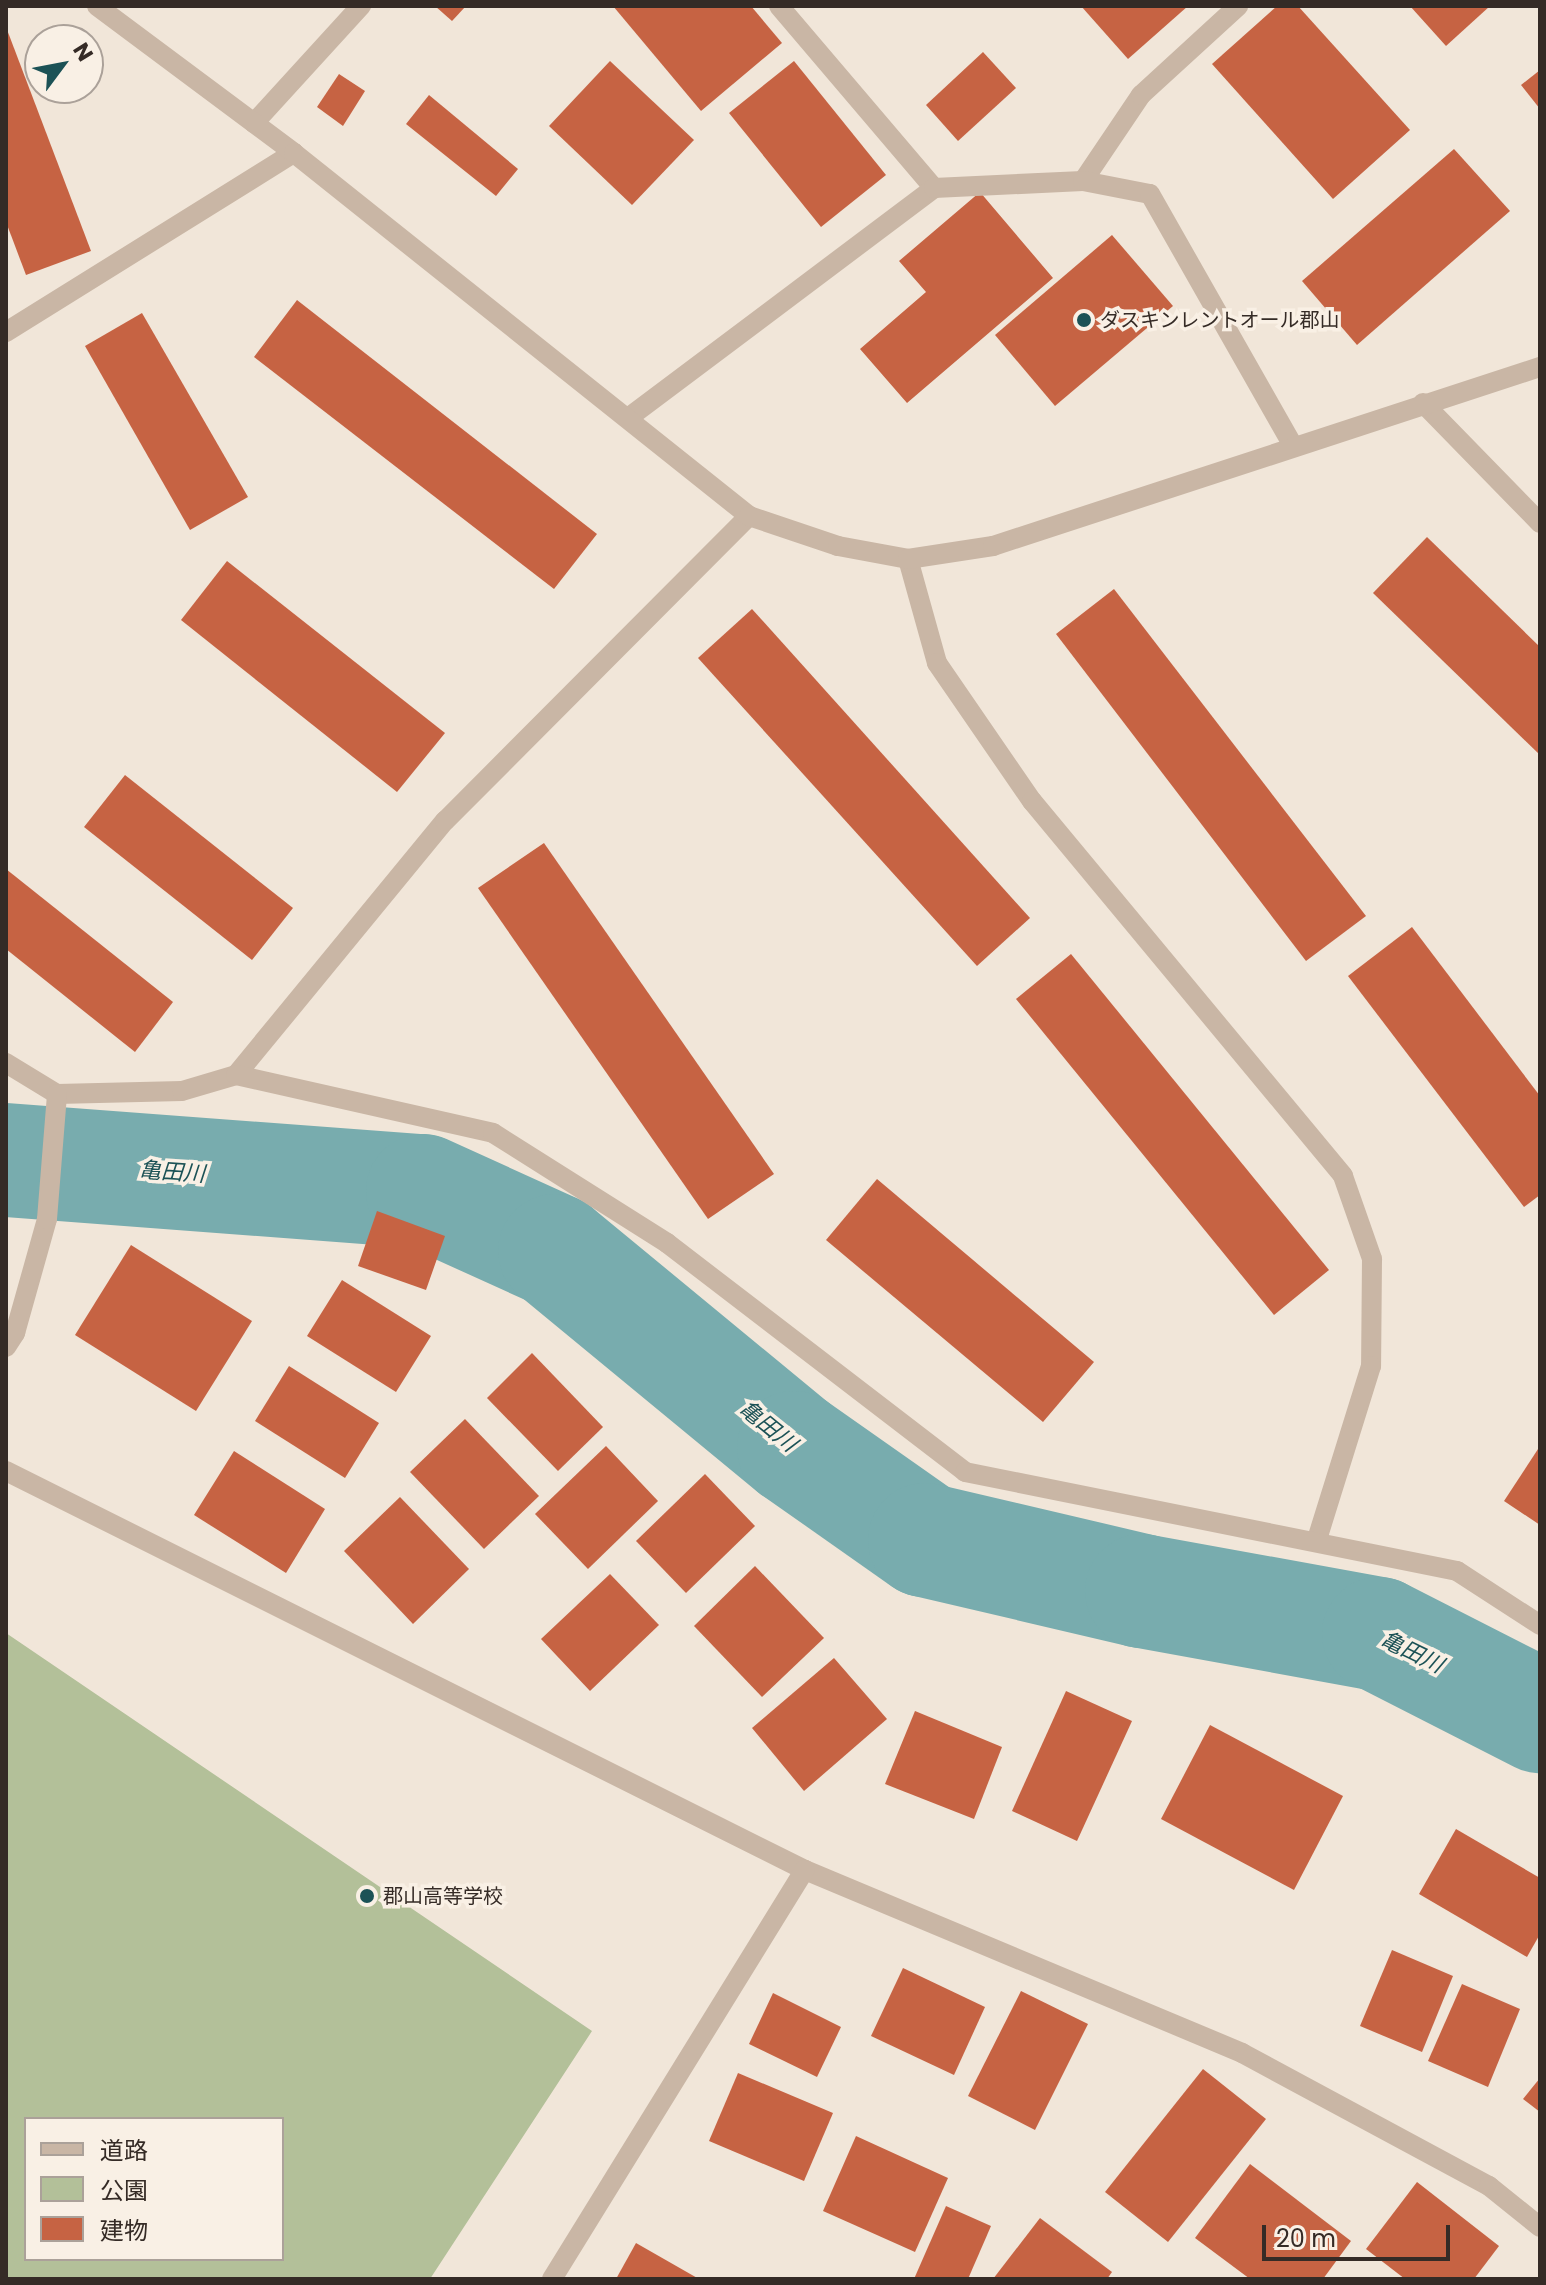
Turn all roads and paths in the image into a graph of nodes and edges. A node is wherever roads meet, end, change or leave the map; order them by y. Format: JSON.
{"nodes":[{"id":1,"x":97,"y":6,"type":"edge"},
{"id":2,"x":361,"y":6,"type":"edge"},
{"id":3,"x":779,"y":6,"type":"edge"},
{"id":4,"x":1238,"y":6,"type":"edge"},
{"id":5,"x":254,"y":123,"type":"junction"},
{"id":6,"x":294,"y":153,"type":"junction"},
{"id":7,"x":1083,"y":181,"type":"junction"},
{"id":8,"x":934,"y":188,"type":"junction"},
{"id":9,"x":6,"y":332,"type":"edge"},
{"id":10,"x":1540,"y":367,"type":"edge"},
{"id":11,"x":1423,"y":403,"type":"junction"},
{"id":12,"x":628,"y":418,"type":"junction"},
{"id":13,"x":1293,"y":446,"type":"junction"},
{"id":14,"x":749,"y":516,"type":"junction"},
{"id":15,"x":1540,"y":523,"type":"edge"},
{"id":16,"x":908,"y":559,"type":"junction"},
{"id":17,"x":6,"y":1063,"type":"edge"},
{"id":18,"x":236,"y":1075,"type":"junction"},
{"id":19,"x":57,"y":1097,"type":"junction"},
{"id":20,"x":6,"y":1347,"type":"edge"},
{"id":21,"x":6,"y":1471,"type":"edge"},
{"id":22,"x":1317,"y":1539,"type":"junction"},
{"id":23,"x":1540,"y":1625,"type":"edge"},
{"id":24,"x":805,"y":1870,"type":"junction"},
{"id":25,"x":1540,"y":2227,"type":"edge"},
{"id":26,"x":552,"y":2279,"type":"edge"}],
"edges":[{"from":1,"to":5,"type":"street"},
{"from":2,"to":5,"type":"street"},
{"from":3,"to":8,"type":"street"},
{"from":4,"to":7,"type":"street"},
{"from":5,"to":6,"type":"street"},
{"from":6,"to":9,"type":"street"},
{"from":6,"to":12,"type":"street"},
{"from":7,"to":8,"type":"street"},
{"from":7,"to":13,"type":"street"},
{"from":8,"to":12,"type":"street"},
{"from":10,"to":11,"type":"street"},
{"from":11,"to":13,"type":"street"},
{"from":11,"to":15,"type":"street"},
{"from":12,"to":14,"type":"street"},
{"from":13,"to":16,"type":"street"},
{"from":14,"to":16,"type":"street"},
{"from":14,"to":18,"type":"street"},
{"from":16,"to":22,"type":"street"},
{"from":17,"to":19,"type":"street"},
{"from":18,"to":19,"type":"street"},
{"from":18,"to":22,"type":"street"},
{"from":19,"to":20,"type":"street"},
{"from":21,"to":24,"type":"street"},
{"from":22,"to":23,"type":"street"},
{"from":24,"to":25,"type":"street"},
{"from":24,"to":26,"type":"street"}]}
